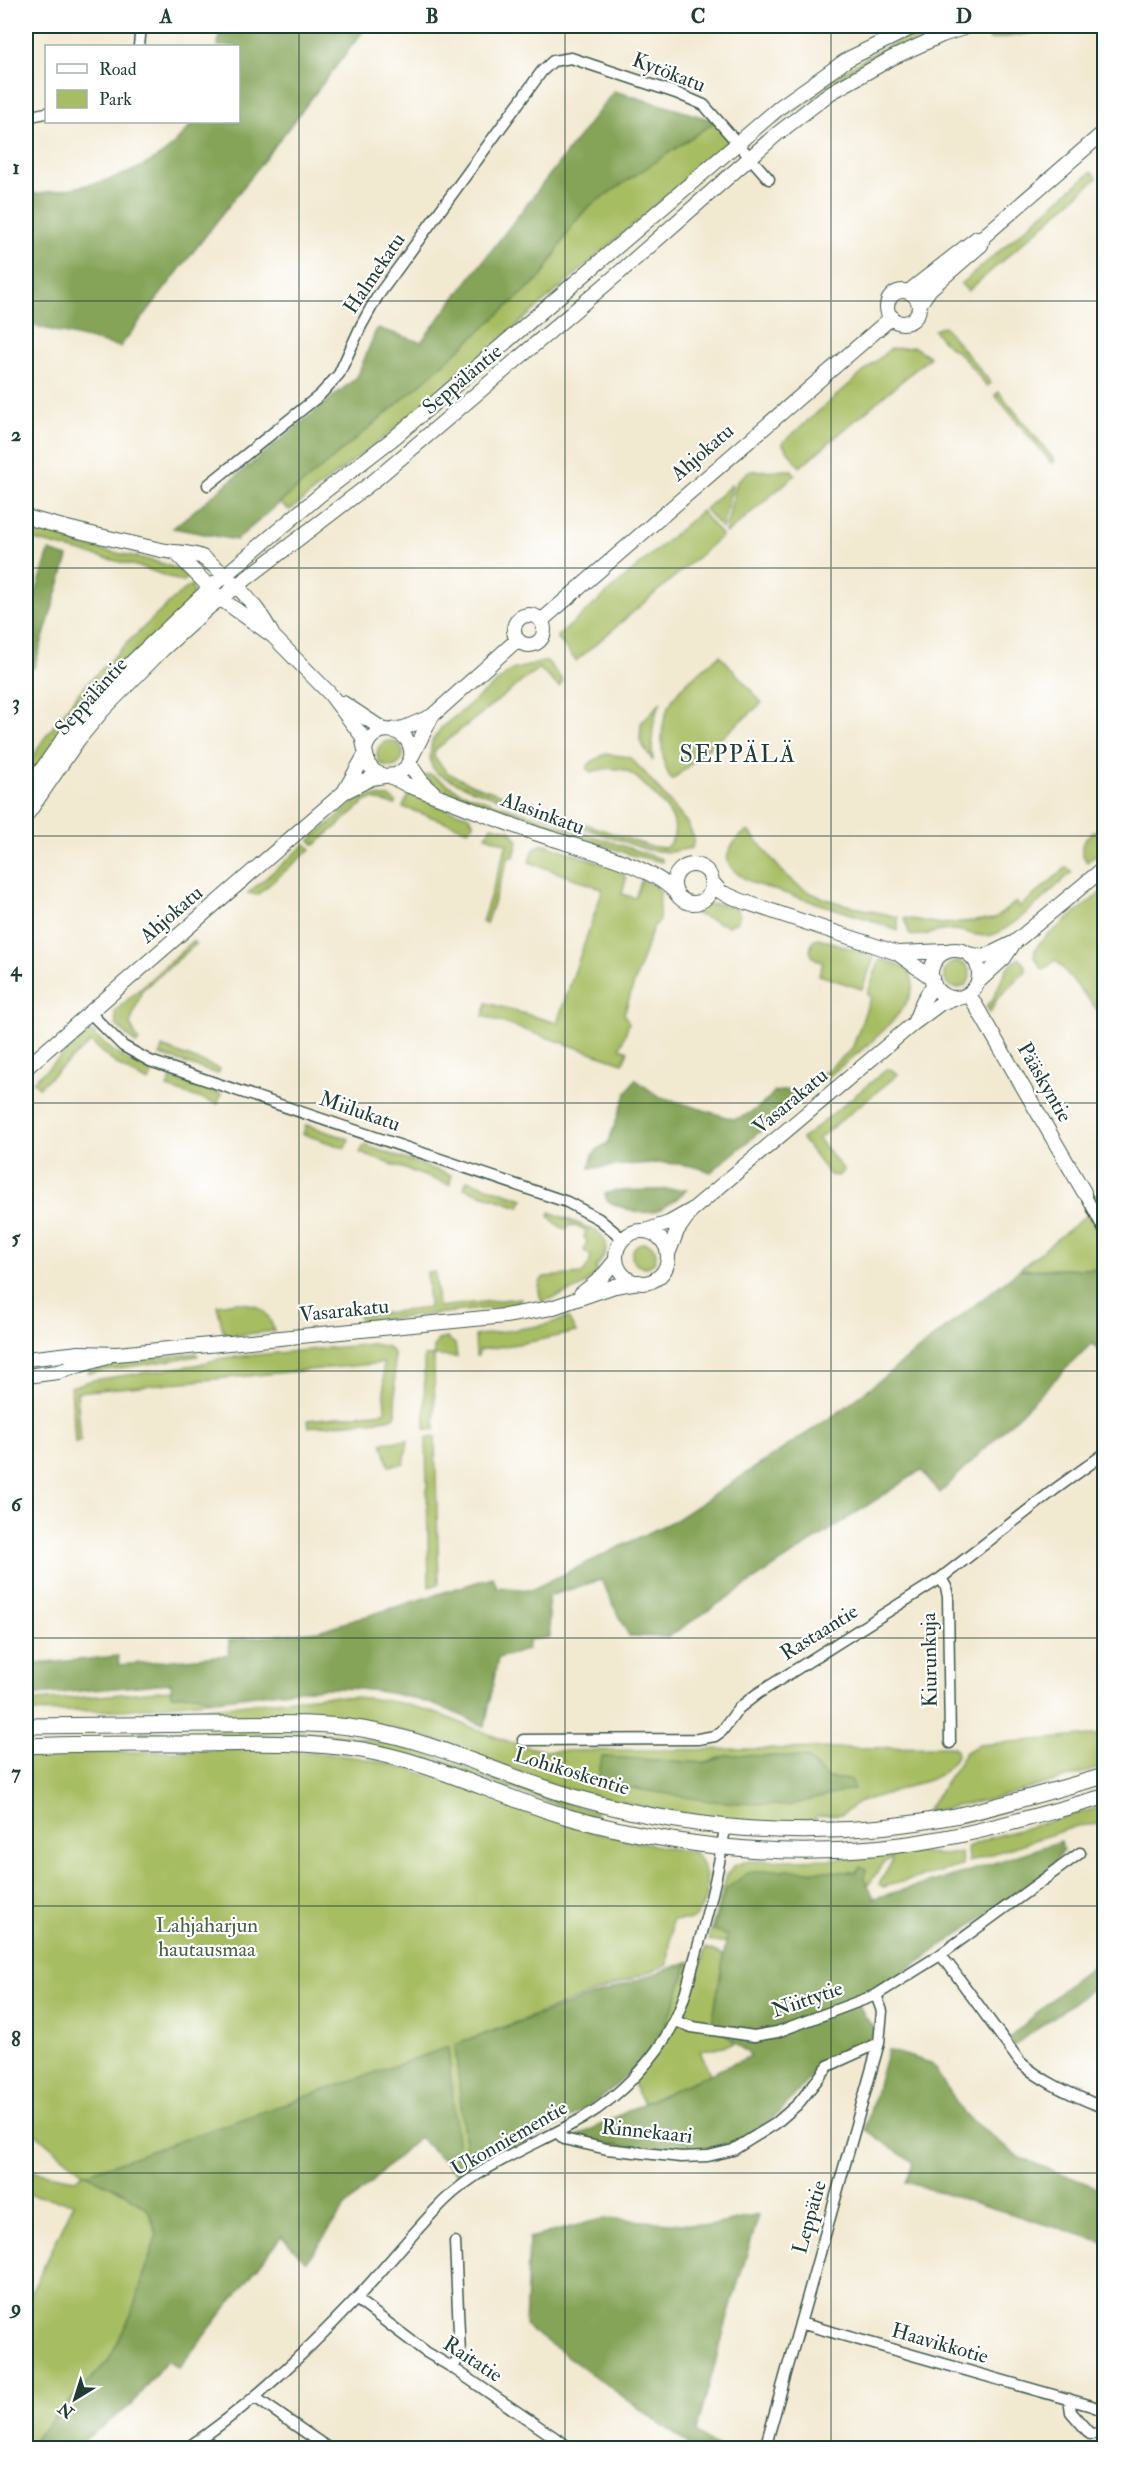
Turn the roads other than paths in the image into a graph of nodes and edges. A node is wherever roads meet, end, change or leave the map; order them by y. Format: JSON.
{"nodes":[{"id":1,"x":141,"y":26,"type":"edge"},
{"id":2,"x":915,"y":26,"type":"edge"},
{"id":3,"x":969,"y":26,"type":"edge"},
{"id":4,"x":139,"y":45,"type":"edge"},
{"id":5,"x":553,"y":61,"type":"joint"},
{"id":6,"x":45,"y":113,"type":"edge"},
{"id":7,"x":26,"y":117,"type":"edge"},
{"id":8,"x":1104,"y":132,"type":"edge"},
{"id":9,"x":738,"y":144,"type":"junction"},
{"id":10,"x":751,"y":157,"type":"junction"},
{"id":11,"x":769,"y":179,"type":"dead end"},
{"id":12,"x":983,"y":237,"type":"junction"},
{"id":13,"x":908,"y":291,"type":"junction"},
{"id":14,"x":919,"y":305,"type":"junction"},
{"id":15,"x":892,"y":317,"type":"junction"},
{"id":16,"x":208,"y":485,"type":"dead end"},
{"id":17,"x":26,"y":517,"type":"edge"},
{"id":18,"x":177,"y":554,"type":"junction"},
{"id":19,"x":224,"y":576,"type":"junction"},
{"id":20,"x":211,"y":587,"type":"junction"},
{"id":21,"x":237,"y":588,"type":"junction"},
{"id":22,"x":221,"y":599,"type":"junction"},
{"id":23,"x":541,"y":621,"type":"junction"},
{"id":24,"x":273,"y":636,"type":"junction"},
{"id":25,"x":517,"y":640,"type":"junction"},
{"id":26,"x":330,"y":694,"type":"junction"},
{"id":27,"x":432,"y":716,"type":"junction"},
{"id":28,"x":388,"y":730,"type":"junction"},
{"id":29,"x":365,"y":753,"type":"junction"},
{"id":30,"x":410,"y":761,"type":"junction"},
{"id":31,"x":387,"y":776,"type":"junction"},
{"id":32,"x":26,"y":792,"type":"edge"},
{"id":33,"x":344,"y":792,"type":"junction"},
{"id":34,"x":436,"y":795,"type":"junction"},
{"id":35,"x":26,"y":816,"type":"edge"},
{"id":36,"x":637,"y":867,"type":"junction"},
{"id":37,"x":684,"y":867,"type":"junction"},
{"id":38,"x":1104,"y":868,"type":"edge"},
{"id":39,"x":711,"y":881,"type":"junction"},
{"id":40,"x":675,"y":892,"type":"junction"},
{"id":41,"x":742,"y":901,"type":"junction"},
{"id":42,"x":701,"y":902,"type":"junction"},
{"id":43,"x":1015,"y":942,"type":"junction"},
{"id":44,"x":946,"y":951,"type":"junction"},
{"id":45,"x":897,"y":953,"type":"junction"},
{"id":46,"x":969,"y":954,"type":"junction"},
{"id":47,"x":933,"y":981,"type":"junction"},
{"id":48,"x":978,"y":981,"type":"junction"},
{"id":49,"x":969,"y":994,"type":"junction"},
{"id":50,"x":954,"y":998,"type":"junction"},
{"id":51,"x":90,"y":1013,"type":"junction"},
{"id":52,"x":914,"y":1023,"type":"junction"},
{"id":53,"x":26,"y":1068,"type":"edge"},
{"id":54,"x":1084,"y":1192,"type":"joint"},
{"id":55,"x":692,"y":1210,"type":"junction"},
{"id":56,"x":1104,"y":1230,"type":"edge"},
{"id":57,"x":645,"y":1231,"type":"junction"},
{"id":58,"x":623,"y":1239,"type":"junction"},
{"id":59,"x":668,"y":1254,"type":"junction"},
{"id":60,"x":616,"y":1260,"type":"junction"},
{"id":61,"x":639,"y":1282,"type":"junction"},
{"id":62,"x":574,"y":1300,"type":"junction"},
{"id":63,"x":117,"y":1354,"type":"junction"},
{"id":64,"x":26,"y":1359,"type":"edge"},
{"id":65,"x":26,"y":1376,"type":"edge"},
{"id":66,"x":1104,"y":1454,"type":"edge"},
{"id":67,"x":941,"y":1578,"type":"junction"},
{"id":68,"x":26,"y":1726,"type":"edge"},
{"id":69,"x":523,"y":1740,"type":"dead end"},
{"id":70,"x":950,"y":1743,"type":"dead end"},
{"id":71,"x":26,"y":1746,"type":"edge"},
{"id":72,"x":1104,"y":1776,"type":"edge"},
{"id":73,"x":1104,"y":1797,"type":"edge"},
{"id":74,"x":725,"y":1828,"type":"junction"},
{"id":75,"x":722,"y":1848,"type":"junction"},
{"id":76,"x":1080,"y":1853,"type":"dead end"},
{"id":77,"x":940,"y":1955,"type":"junction"},
{"id":78,"x":876,"y":1995,"type":"junction"},
{"id":79,"x":675,"y":2021,"type":"junction"},
{"id":80,"x":879,"y":2043,"type":"junction"},
{"id":81,"x":1104,"y":2108,"type":"edge"},
{"id":82,"x":557,"y":2132,"type":"junction"},
{"id":83,"x":455,"y":2242,"type":"dead end"},
{"id":84,"x":356,"y":2299,"type":"junction"},
{"id":85,"x":800,"y":2324,"type":"junction"},
{"id":86,"x":453,"y":2368,"type":"junction"},
{"id":87,"x":256,"y":2398,"type":"junction"},
{"id":88,"x":1069,"y":2399,"type":"junction"},
{"id":89,"x":1104,"y":2411,"type":"edge"},
{"id":90,"x":1104,"y":2433,"type":"edge"},
{"id":91,"x":187,"y":2448,"type":"edge"},
{"id":92,"x":328,"y":2448,"type":"edge"},
{"id":93,"x":570,"y":2448,"type":"edge"},
{"id":94,"x":765,"y":2448,"type":"edge"}],
"edges":[{"from":1,"to":4,"type":"street"},
{"from":2,"to":9,"type":"street","name":"Seppäläntie"},
{"from":3,"to":10,"type":"street","name":"Seppäläntie"},
{"from":5,"to":9,"type":"street","name":"Kytökatu"},
{"from":5,"to":16,"type":"street","name":"Halmekatu"},
{"from":6,"to":7,"type":"street"},
{"from":8,"to":12,"type":"street"},
{"from":9,"to":10,"type":"street","name":"Kytökatu"},
{"from":9,"to":19,"type":"street","name":"Seppäläntie"},
{"from":10,"to":11,"type":"street","name":"Kytökatu"},
{"from":10,"to":21,"type":"street","name":"Seppäläntie"},
{"from":12,"to":13,"type":"street"},
{"from":12,"to":14,"type":"street"},
{"from":13,"to":14,"type":"street"},
{"from":13,"to":15,"type":"street"},
{"from":14,"to":15,"type":"street"},
{"from":15,"to":23,"type":"street","name":"Ahjokatu"},
{"from":17,"to":18,"type":"street"},
{"from":18,"to":19,"type":"street"},
{"from":18,"to":20,"type":"street"},
{"from":19,"to":20,"type":"street","name":"Seppäläntie"},
{"from":19,"to":21,"type":"street"},
{"from":20,"to":22,"type":"street"},
{"from":20,"to":32,"type":"street","name":"Seppäläntie"},
{"from":21,"to":22,"type":"street","name":"Seppäläntie"},
{"from":21,"to":24,"type":"street"},
{"from":22,"to":24,"type":"street"},
{"from":22,"to":35,"type":"street","name":"Seppäläntie"},
{"from":23,"to":25,"type":"street"},
{"from":23,"to":25,"type":"street"},
{"from":24,"to":26,"type":"street"},
{"from":25,"to":27,"type":"street"},
{"from":26,"to":28,"type":"street"},
{"from":26,"to":29,"type":"street"},
{"from":27,"to":28,"type":"street"},
{"from":27,"to":30,"type":"street"},
{"from":28,"to":29,"type":"street"},
{"from":28,"to":30,"type":"street"},
{"from":29,"to":31,"type":"street"},
{"from":29,"to":33,"type":"street","name":"Ahjokatu"},
{"from":30,"to":31,"type":"street"},
{"from":30,"to":34,"type":"street","name":"Alasinkatu"},
{"from":31,"to":33,"type":"street","name":"Ahjokatu"},
{"from":31,"to":34,"type":"street","name":"Alasinkatu"},
{"from":33,"to":51,"type":"street","name":"Ahjokatu"},
{"from":34,"to":36,"type":"street","name":"Alasinkatu"},
{"from":36,"to":37,"type":"street","name":"Alasinkatu"},
{"from":36,"to":40,"type":"street","name":"Alasinkatu"},
{"from":37,"to":39,"type":"street"},
{"from":37,"to":40,"type":"street"},
{"from":38,"to":43,"type":"street"},
{"from":39,"to":41,"type":"street"},
{"from":39,"to":42,"type":"street"},
{"from":40,"to":42,"type":"street"},
{"from":41,"to":42,"type":"street"},
{"from":41,"to":45,"type":"street"},
{"from":43,"to":46,"type":"street"},
{"from":43,"to":48,"type":"street"},
{"from":44,"to":45,"type":"street"},
{"from":44,"to":46,"type":"street"},
{"from":44,"to":47,"type":"street"},
{"from":45,"to":47,"type":"street"},
{"from":46,"to":48,"type":"street"},
{"from":47,"to":50,"type":"street"},
{"from":47,"to":52,"type":"street","name":"Vasarakatu"},
{"from":48,"to":49,"type":"street"},
{"from":49,"to":50,"type":"street"},
{"from":49,"to":54,"type":"street","name":"Pääskyntie"},
{"from":50,"to":52,"type":"street","name":"Vasarakatu"},
{"from":51,"to":53,"type":"street","name":"Ahjokatu"},
{"from":51,"to":58,"type":"street","name":"Miilukatu"},
{"from":52,"to":55,"type":"street","name":"Vasarakatu"},
{"from":54,"to":56,"type":"street"},
{"from":55,"to":57,"type":"street","name":"Vasarakatu"},
{"from":55,"to":59,"type":"street","name":"Vasarakatu"},
{"from":57,"to":58,"type":"street"},
{"from":57,"to":59,"type":"street"},
{"from":58,"to":60,"type":"street"},
{"from":59,"to":61,"type":"street"},
{"from":60,"to":61,"type":"street"},
{"from":60,"to":62,"type":"street","name":"Vasarakatu"},
{"from":61,"to":62,"type":"street","name":"Vasarakatu"},
{"from":62,"to":63,"type":"street","name":"Vasarakatu"},
{"from":63,"to":64,"type":"street","name":"Vasarakatu"},
{"from":63,"to":65,"type":"street","name":"Vasarakatu"},
{"from":66,"to":67,"type":"street","name":"Rastaantie"},
{"from":67,"to":69,"type":"street","name":"Rastaantie"},
{"from":67,"to":70,"type":"street","name":"Kiurunkuja"},
{"from":68,"to":74,"type":"main road","name":"Lohikoskentie"},
{"from":71,"to":75,"type":"main road","name":"Lohikoskentie"},
{"from":72,"to":74,"type":"main road","name":"Lohikoskentie"},
{"from":73,"to":75,"type":"main road","name":"Lohikoskentie"},
{"from":74,"to":75,"type":"street","name":"Ukonniementie"},
{"from":75,"to":79,"type":"street","name":"Ukonniementie"},
{"from":76,"to":77,"type":"street","name":"Niittytie"},
{"from":77,"to":78,"type":"street","name":"Niittytie"},
{"from":77,"to":81,"type":"street"},
{"from":78,"to":79,"type":"street","name":"Niittytie"},
{"from":78,"to":80,"type":"street","name":"Leppätie"},
{"from":79,"to":82,"type":"street","name":"Ukonniementie"},
{"from":80,"to":82,"type":"street","name":"Rinnekaari"},
{"from":80,"to":85,"type":"street","name":"Leppätie"},
{"from":82,"to":84,"type":"street","name":"Ukonniementie"},
{"from":83,"to":86,"type":"street"},
{"from":84,"to":86,"type":"street","name":"Raitatie"},
{"from":84,"to":87,"type":"street","name":"Ukonniementie"},
{"from":85,"to":88,"type":"street","name":"Haavikkotie"},
{"from":85,"to":94,"type":"street","name":"Leppätie"},
{"from":86,"to":93,"type":"street","name":"Raitatie"},
{"from":87,"to":91,"type":"street","name":"Ukonniementie"},
{"from":87,"to":92,"type":"street"},
{"from":88,"to":89,"type":"street","name":"Haavikkotie"},
{"from":88,"to":90,"type":"street"}]}
